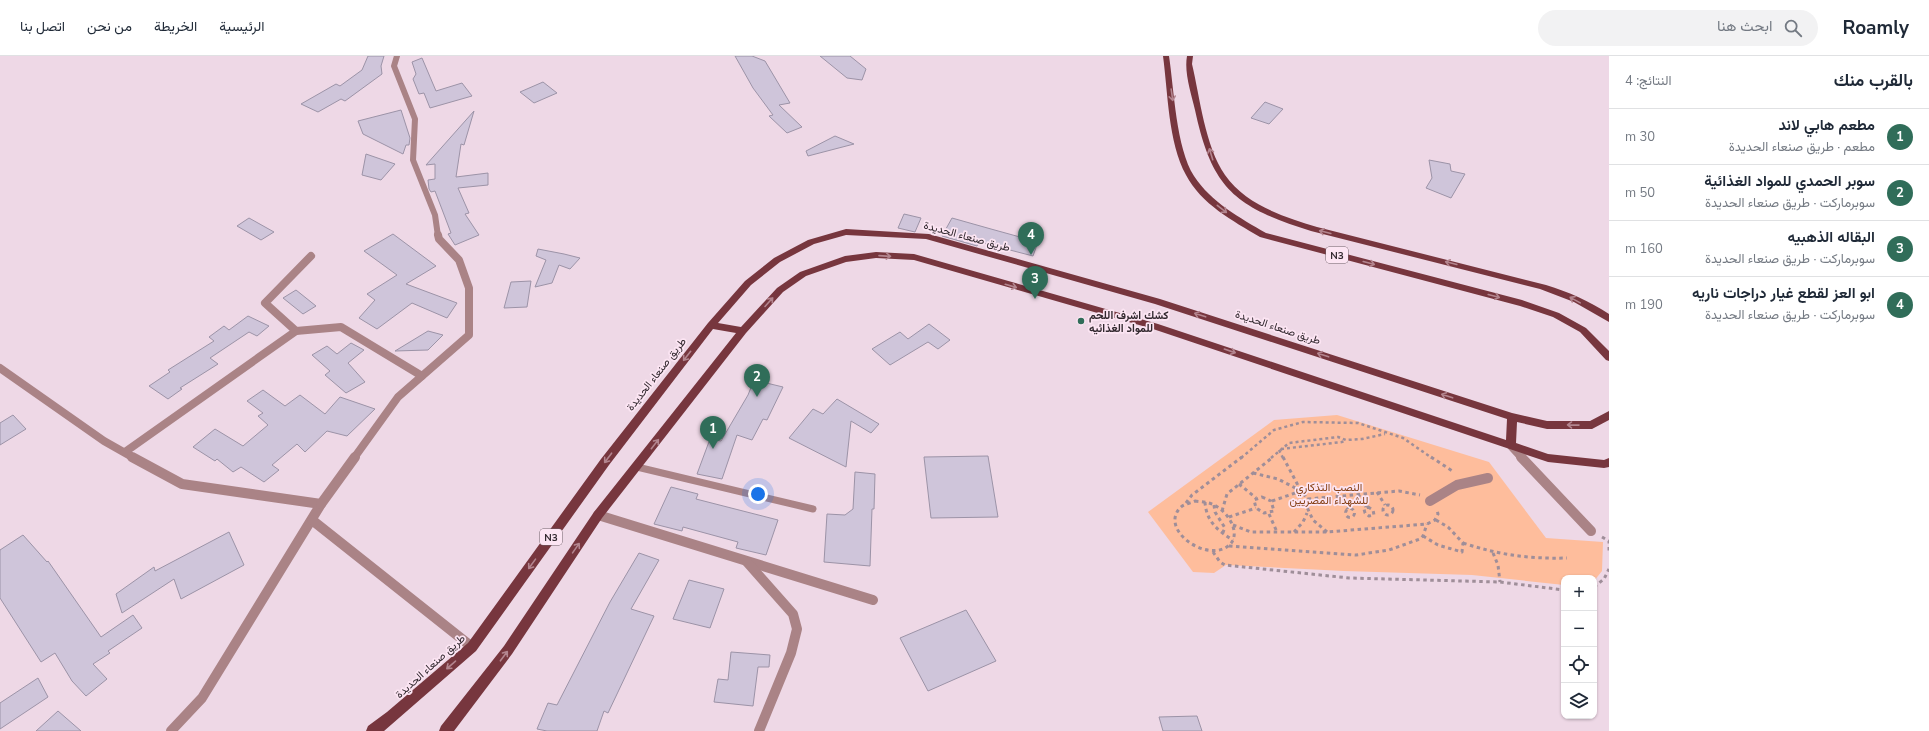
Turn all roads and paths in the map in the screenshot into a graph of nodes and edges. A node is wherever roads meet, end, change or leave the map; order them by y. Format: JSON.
{"nodes":[{"id":1,"x":397,"y":56,"type":"edge"},
{"id":2,"x":1166,"y":56,"type":"edge"},
{"id":3,"x":1190,"y":56,"type":"edge"},
{"id":4,"x":311,"y":256,"type":"dead end"},
{"id":5,"x":1609,"y":319,"type":"edge"},
{"id":6,"x":711,"y":325,"type":"junction"},
{"id":7,"x":296,"y":331,"type":"junction"},
{"id":8,"x":743,"y":332,"type":"junction"},
{"id":9,"x":1609,"y":357,"type":"edge"},
{"id":10,"x":0,"y":368,"type":"edge"},
{"id":11,"x":422,"y":376,"type":"junction"},
{"id":12,"x":1609,"y":415,"type":"edge"},
{"id":13,"x":1512,"y":417,"type":"junction"},
{"id":14,"x":1385,"y":433,"type":"junction"},
{"id":15,"x":1510,"y":446,"type":"junction"},
{"id":16,"x":1279,"y":450,"type":"junction"},
{"id":17,"x":125,"y":452,"type":"junction"},
{"id":18,"x":1609,"y":462,"type":"edge"},
{"id":19,"x":638,"y":467,"type":"junction"},
{"id":20,"x":1253,"y":473,"type":"junction"},
{"id":21,"x":1488,"y":478,"type":"dead end"},
{"id":22,"x":1466,"y":481,"type":"junction"},
{"id":23,"x":1239,"y":484,"type":"junction"},
{"id":24,"x":1302,"y":491,"type":"junction"},
{"id":25,"x":1376,"y":492,"type":"junction"},
{"id":26,"x":1358,"y":494,"type":"junction"},
{"id":27,"x":1339,"y":496,"type":"junction"},
{"id":28,"x":1256,"y":498,"type":"junction"},
{"id":29,"x":1308,"y":499,"type":"junction"},
{"id":30,"x":1272,"y":501,"type":"junction"},
{"id":31,"x":1430,"y":501,"type":"junction"},
{"id":32,"x":1205,"y":502,"type":"junction"},
{"id":33,"x":1186,"y":503,"type":"junction"},
{"id":34,"x":321,"y":504,"type":"junction"},
{"id":35,"x":1214,"y":505,"type":"junction"},
{"id":36,"x":1385,"y":506,"type":"dead end"},
{"id":37,"x":1366,"y":507,"type":"dead end"},
{"id":38,"x":1256,"y":508,"type":"junction"},
{"id":39,"x":813,"y":509,"type":"dead end"},
{"id":40,"x":1348,"y":509,"type":"dead end"},
{"id":41,"x":1222,"y":511,"type":"junction"},
{"id":42,"x":1307,"y":513,"type":"junction"},
{"id":43,"x":1269,"y":514,"type":"junction"},
{"id":44,"x":598,"y":515,"type":"junction"},
{"id":45,"x":1229,"y":517,"type":"junction"},
{"id":46,"x":312,"y":520,"type":"junction"},
{"id":47,"x":1435,"y":520,"type":"junction"},
{"id":48,"x":1427,"y":524,"type":"junction"},
{"id":49,"x":1234,"y":525,"type":"junction"},
{"id":50,"x":1590,"y":531,"type":"joint"},
{"id":51,"x":1277,"y":532,"type":"junction"},
{"id":52,"x":1294,"y":532,"type":"junction"},
{"id":53,"x":1327,"y":532,"type":"junction"},
{"id":54,"x":1222,"y":534,"type":"junction"},
{"id":55,"x":1423,"y":536,"type":"junction"},
{"id":56,"x":1233,"y":540,"type":"junction"},
{"id":57,"x":1464,"y":543,"type":"junction"},
{"id":58,"x":1229,"y":546,"type":"junction"},
{"id":59,"x":1213,"y":552,"type":"junction"},
{"id":60,"x":1609,"y":552,"type":"edge"},
{"id":61,"x":1492,"y":553,"type":"junction"},
{"id":62,"x":1567,"y":558,"type":"dead end"},
{"id":63,"x":746,"y":561,"type":"junction"},
{"id":64,"x":1609,"y":569,"type":"edge"},
{"id":65,"x":1500,"y":582,"type":"junction"},
{"id":66,"x":1597,"y":585,"type":"edge"},
{"id":67,"x":1561,"y":590,"type":"edge"},
{"id":68,"x":873,"y":600,"type":"dead end"},
{"id":69,"x":472,"y":647,"type":"junction"},
{"id":70,"x":171,"y":731,"type":"edge"},
{"id":71,"x":373,"y":731,"type":"edge"},
{"id":72,"x":446,"y":731,"type":"edge"},
{"id":73,"x":759,"y":731,"type":"edge"}],
"edges":[{"from":1,"to":11,"type":"street"},
{"from":2,"to":9,"type":"main road","number":"N3","one_way":true},
{"from":5,"to":3,"type":"main road","number":"N3","one_way":true},
{"from":4,"to":7,"type":"street"},
{"from":6,"to":8,"type":"main road"},
{"from":13,"to":6,"type":"main road","name":"طريق صنعاء الحديدة","number":"N3","one_way":true},
{"from":6,"to":69,"type":"main road","name":"طريق صنعاء الحديدة","number":"N3","one_way":true},
{"from":7,"to":11,"type":"street"},
{"from":7,"to":17,"type":"street"},
{"from":8,"to":15,"type":"main road","number":"N3","one_way":true},
{"from":19,"to":8,"type":"main road","number":"N3","one_way":true},
{"from":10,"to":17,"type":"street"},
{"from":11,"to":34,"type":"street"},
{"from":12,"to":13,"type":"main road","name":"طريق صنعاء الحديدة","number":"N3","one_way":true},
{"from":13,"to":15,"type":"main road"},
{"from":14,"to":16,"type":"path"},
{"from":14,"to":22,"type":"path"},
{"from":14,"to":33,"type":"path"},
{"from":15,"to":18,"type":"main road","number":"N3"},
{"from":15,"to":50,"type":"street"},
{"from":16,"to":20,"type":"path"},
{"from":16,"to":24,"type":"path"},
{"from":17,"to":34,"type":"street"},
{"from":19,"to":39,"type":"lane"},
{"from":19,"to":44,"type":"main road","number":"N3"},
{"from":20,"to":23,"type":"path"},
{"from":20,"to":24,"type":"path"},
{"from":21,"to":22,"type":"street"},
{"from":22,"to":31,"type":"street"},
{"from":23,"to":28,"type":"path"},
{"from":23,"to":41,"type":"path"},
{"from":24,"to":29,"type":"path"},
{"from":24,"to":30,"type":"path"},
{"from":25,"to":26,"type":"path"},
{"from":25,"to":31,"type":"path"},
{"from":25,"to":36,"type":"path"},
{"from":26,"to":27,"type":"path"},
{"from":26,"to":37,"type":"path"},
{"from":27,"to":29,"type":"path"},
{"from":27,"to":40,"type":"path"},
{"from":28,"to":30,"type":"path"},
{"from":28,"to":38,"type":"path"},
{"from":29,"to":42,"type":"path"},
{"from":30,"to":43,"type":"path"},
{"from":31,"to":47,"type":"path"},
{"from":32,"to":33,"type":"path"},
{"from":32,"to":35,"type":"path"},
{"from":32,"to":54,"type":"path"},
{"from":33,"to":59,"type":"path"},
{"from":34,"to":46,"type":"street"},
{"from":35,"to":41,"type":"path"},
{"from":35,"to":54,"type":"path"},
{"from":38,"to":43,"type":"path"},
{"from":38,"to":45,"type":"path"},
{"from":41,"to":45,"type":"path"},
{"from":42,"to":52,"type":"path"},
{"from":42,"to":53,"type":"path"},
{"from":43,"to":51,"type":"path"},
{"from":44,"to":63,"type":"street"},
{"from":72,"to":44,"type":"main road","number":"N3","one_way":true},
{"from":45,"to":49,"type":"path"},
{"from":46,"to":69,"type":"street"},
{"from":46,"to":70,"type":"street"},
{"from":47,"to":48,"type":"path"},
{"from":47,"to":57,"type":"path"},
{"from":48,"to":53,"type":"path"},
{"from":48,"to":55,"type":"path"},
{"from":49,"to":51,"type":"path"},
{"from":49,"to":56,"type":"path"},
{"from":50,"to":60,"type":"path"},
{"from":51,"to":52,"type":"path"},
{"from":52,"to":53,"type":"path"},
{"from":54,"to":56,"type":"path"},
{"from":55,"to":57,"type":"path"},
{"from":55,"to":58,"type":"path"},
{"from":56,"to":58,"type":"path"},
{"from":57,"to":61,"type":"path"},
{"from":58,"to":59,"type":"path"},
{"from":59,"to":65,"type":"path"},
{"from":61,"to":62,"type":"path"},
{"from":61,"to":65,"type":"path"},
{"from":63,"to":68,"type":"street"},
{"from":63,"to":73,"type":"street"},
{"from":64,"to":66,"type":"path"},
{"from":65,"to":67,"type":"path"},
{"from":69,"to":71,"type":"main road","name":"طريق صنعاء الحديدة","number":"N3","one_way":true}]}
